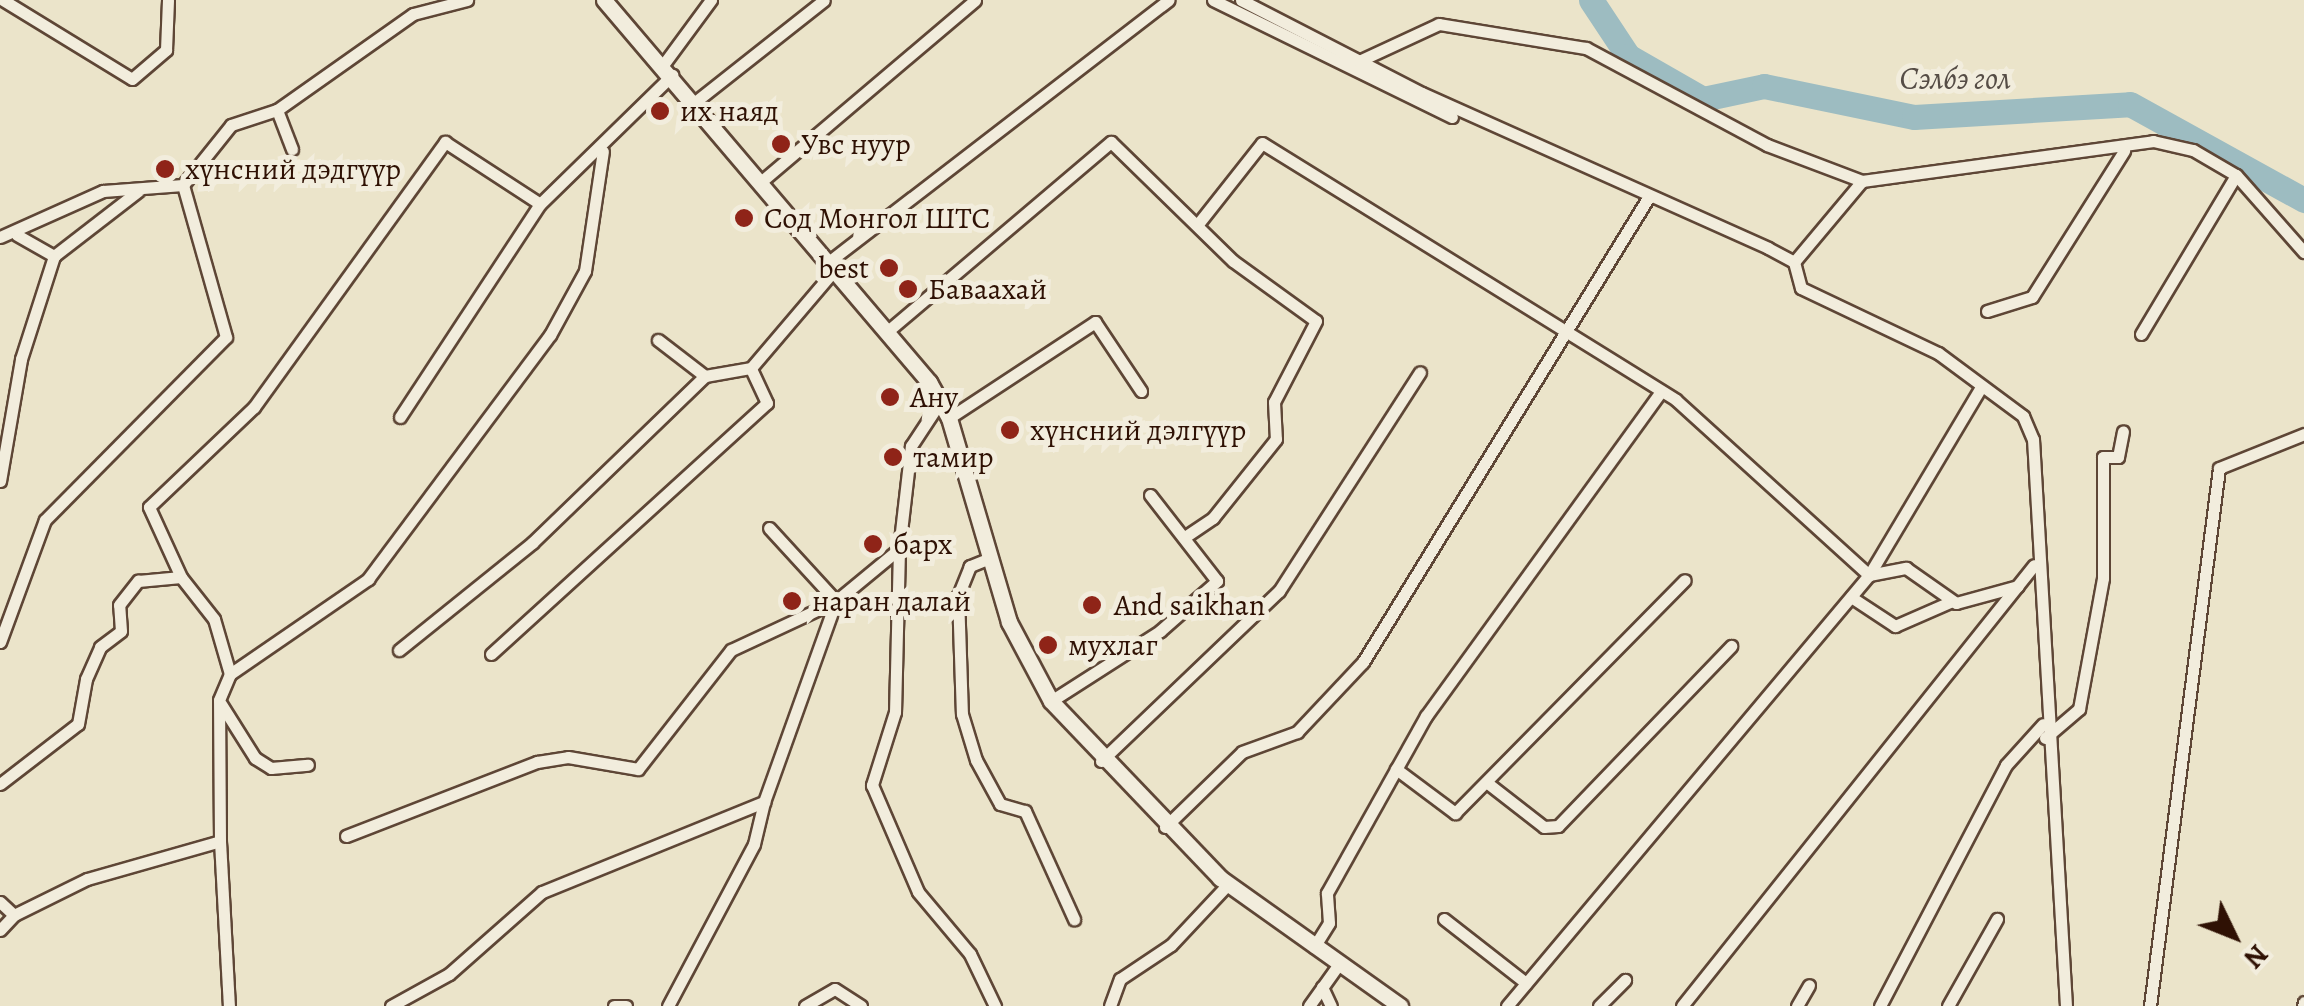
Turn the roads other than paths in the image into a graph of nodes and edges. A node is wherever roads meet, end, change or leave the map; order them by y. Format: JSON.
{"nodes":[{"id":1,"x":3,"y":0,"type":"edge"},
{"id":2,"x":168,"y":0,"type":"edge"},
{"id":3,"x":467,"y":0,"type":"edge"},
{"id":4,"x":604,"y":0,"type":"edge"},
{"id":5,"x":711,"y":0,"type":"edge"},
{"id":6,"x":824,"y":0,"type":"edge"},
{"id":7,"x":975,"y":0,"type":"edge"},
{"id":8,"x":1169,"y":0,"type":"edge"},
{"id":9,"x":1213,"y":0,"type":"edge"},
{"id":10,"x":1241,"y":0,"type":"edge"},
{"id":11,"x":1359,"y":61,"type":"junction"},
{"id":12,"x":667,"y":70,"type":"junction"},
{"id":13,"x":695,"y":102,"type":"junction"},
{"id":14,"x":277,"y":110,"type":"junction"},
{"id":15,"x":1452,"y":118,"type":"dead end"},
{"id":16,"x":292,"y":149,"type":"dead end"},
{"id":17,"x":602,"y":151,"type":"junction"},
{"id":18,"x":2124,"y":151,"type":"junction"},
{"id":19,"x":2236,"y":175,"type":"junction"},
{"id":20,"x":762,"y":180,"type":"junction"},
{"id":21,"x":1862,"y":181,"type":"junction"},
{"id":22,"x":183,"y":184,"type":"junction"},
{"id":23,"x":138,"y":192,"type":"junction"},
{"id":24,"x":1648,"y":198,"type":"junction"},
{"id":25,"x":540,"y":204,"type":"junction"},
{"id":26,"x":1198,"y":224,"type":"junction"},
{"id":27,"x":17,"y":235,"type":"junction"},
{"id":28,"x":0,"y":237,"type":"edge"},
{"id":29,"x":2304,"y":252,"type":"edge"},
{"id":30,"x":54,"y":256,"type":"junction"},
{"id":31,"x":1794,"y":262,"type":"junction"},
{"id":32,"x":834,"y":264,"type":"junction"},
{"id":33,"x":1987,"y":311,"type":"dead end"},
{"id":34,"x":889,"y":330,"type":"junction"},
{"id":35,"x":1562,"y":333,"type":"junction"},
{"id":36,"x":2141,"y":334,"type":"dead end"},
{"id":37,"x":658,"y":340,"type":"dead end"},
{"id":38,"x":751,"y":368,"type":"junction"},
{"id":39,"x":1420,"y":372,"type":"dead end"},
{"id":40,"x":705,"y":376,"type":"junction"},
{"id":41,"x":1981,"y":388,"type":"junction"},
{"id":42,"x":1142,"y":391,"type":"dead end"},
{"id":43,"x":1659,"y":394,"type":"junction"},
{"id":44,"x":940,"y":402,"type":"junction"},
{"id":45,"x":400,"y":416,"type":"dead end"},
{"id":46,"x":949,"y":418,"type":"junction"},
{"id":47,"x":2123,"y":431,"type":"dead end"},
{"id":48,"x":2304,"y":434,"type":"edge"},
{"id":49,"x":0,"y":481,"type":"edge"},
{"id":50,"x":1150,"y":495,"type":"dead end"},
{"id":51,"x":768,"y":528,"type":"dead end"},
{"id":52,"x":1186,"y":536,"type":"junction"},
{"id":53,"x":899,"y":549,"type":"junction"},
{"id":54,"x":990,"y":558,"type":"junction"},
{"id":55,"x":2034,"y":564,"type":"junction"},
{"id":56,"x":1869,"y":575,"type":"junction"},
{"id":57,"x":181,"y":578,"type":"junction"},
{"id":58,"x":1685,"y":580,"type":"dead end"},
{"id":59,"x":2018,"y":586,"type":"junction"},
{"id":60,"x":1851,"y":597,"type":"junction"},
{"id":61,"x":836,"y":600,"type":"junction"},
{"id":62,"x":1950,"y":602,"type":"junction"},
{"id":63,"x":0,"y":642,"type":"edge"},
{"id":64,"x":1731,"y":646,"type":"dead end"},
{"id":65,"x":399,"y":650,"type":"dead end"},
{"id":66,"x":492,"y":654,"type":"dead end"},
{"id":67,"x":230,"y":674,"type":"junction"},
{"id":68,"x":219,"y":700,"type":"junction"},
{"id":69,"x":1052,"y":701,"type":"junction"},
{"id":70,"x":2044,"y":731,"type":"junction"},
{"id":71,"x":1101,"y":761,"type":"junction"},
{"id":72,"x":308,"y":765,"type":"dead end"},
{"id":73,"x":1396,"y":770,"type":"junction"},
{"id":74,"x":0,"y":784,"type":"edge"},
{"id":75,"x":1490,"y":785,"type":"junction"},
{"id":76,"x":764,"y":802,"type":"junction"},
{"id":77,"x":1164,"y":827,"type":"junction"},
{"id":78,"x":346,"y":836,"type":"dead end"},
{"id":79,"x":220,"y":840,"type":"junction"},
{"id":80,"x":1228,"y":884,"type":"junction"},
{"id":81,"x":0,"y":902,"type":"edge"},
{"id":82,"x":14,"y":915,"type":"junction"},
{"id":83,"x":1074,"y":918,"type":"dead end"},
{"id":84,"x":1444,"y":918,"type":"dead end"},
{"id":85,"x":1997,"y":919,"type":"dead end"},
{"id":86,"x":0,"y":930,"type":"edge"},
{"id":87,"x":1314,"y":947,"type":"junction"},
{"id":88,"x":1340,"y":964,"type":"junction"},
{"id":89,"x":1625,"y":980,"type":"dead end"},
{"id":90,"x":1526,"y":984,"type":"junction"},
{"id":91,"x":1809,"y":985,"type":"dead end"},
{"id":92,"x":1322,"y":987,"type":"junction"},
{"id":93,"x":229,"y":1006,"type":"edge"},
{"id":94,"x":391,"y":1006,"type":"edge"},
{"id":95,"x":614,"y":1006,"type":"edge"},
{"id":96,"x":626,"y":1006,"type":"edge"},
{"id":97,"x":668,"y":1006,"type":"edge"},
{"id":98,"x":805,"y":1006,"type":"edge"},
{"id":99,"x":861,"y":1006,"type":"edge"},
{"id":100,"x":995,"y":1006,"type":"edge"},
{"id":101,"x":1110,"y":1006,"type":"edge"},
{"id":102,"x":1309,"y":1006,"type":"edge"},
{"id":103,"x":1331,"y":1006,"type":"edge"},
{"id":104,"x":1400,"y":1006,"type":"edge"},
{"id":105,"x":1508,"y":1006,"type":"edge"},
{"id":106,"x":1599,"y":1006,"type":"edge"},
{"id":107,"x":1682,"y":1006,"type":"edge"},
{"id":108,"x":1797,"y":1006,"type":"edge"},
{"id":109,"x":1880,"y":1006,"type":"edge"},
{"id":110,"x":1948,"y":1006,"type":"edge"},
{"id":111,"x":2066,"y":1006,"type":"edge"},
{"id":112,"x":2150,"y":1006,"type":"edge"}],
"edges":[{"from":1,"to":2,"type":"street"},
{"from":3,"to":14,"type":"street"},
{"from":4,"to":12,"type":"main road"},
{"from":5,"to":12,"type":"street"},
{"from":6,"to":13,"type":"street"},
{"from":7,"to":20,"type":"street"},
{"from":8,"to":32,"type":"street"},
{"from":9,"to":15,"type":"street"},
{"from":10,"to":11,"type":"street"},
{"from":11,"to":21,"type":"street"},
{"from":11,"to":24,"type":"street"},
{"from":12,"to":13,"type":"main road"},
{"from":12,"to":17,"type":"street"},
{"from":13,"to":20,"type":"main road"},
{"from":14,"to":16,"type":"street"},
{"from":14,"to":22,"type":"street"},
{"from":17,"to":25,"type":"street"},
{"from":17,"to":67,"type":"street"},
{"from":18,"to":19,"type":"street"},
{"from":18,"to":21,"type":"street"},
{"from":18,"to":33,"type":"street"},
{"from":19,"to":29,"type":"street"},
{"from":19,"to":36,"type":"street"},
{"from":20,"to":32,"type":"main road"},
{"from":21,"to":31,"type":"street"},
{"from":22,"to":23,"type":"street"},
{"from":22,"to":63,"type":"street"},
{"from":23,"to":27,"type":"street"},
{"from":23,"to":30,"type":"street"},
{"from":24,"to":31,"type":"street"},
{"from":24,"to":35,"type":"street"},
{"from":25,"to":45,"type":"street"},
{"from":25,"to":57,"type":"street"},
{"from":26,"to":34,"type":"street"},
{"from":26,"to":35,"type":"street"},
{"from":26,"to":52,"type":"street"},
{"from":27,"to":28,"type":"street"},
{"from":27,"to":30,"type":"street"},
{"from":30,"to":49,"type":"street"},
{"from":31,"to":41,"type":"street"},
{"from":32,"to":34,"type":"main road"},
{"from":32,"to":38,"type":"street"},
{"from":34,"to":44,"type":"main road"},
{"from":35,"to":43,"type":"street"},
{"from":35,"to":77,"type":"street"},
{"from":37,"to":40,"type":"street"},
{"from":38,"to":40,"type":"street"},
{"from":38,"to":66,"type":"street"},
{"from":39,"to":71,"type":"street"},
{"from":40,"to":65,"type":"street"},
{"from":41,"to":55,"type":"street"},
{"from":41,"to":56,"type":"street"},
{"from":42,"to":46,"type":"street"},
{"from":43,"to":56,"type":"street"},
{"from":43,"to":73,"type":"street"},
{"from":44,"to":46,"type":"main road"},
{"from":44,"to":53,"type":"street"},
{"from":46,"to":54,"type":"main road"},
{"from":47,"to":70,"type":"street"},
{"from":48,"to":112,"type":"street"},
{"from":50,"to":52,"type":"street"},
{"from":51,"to":61,"type":"street"},
{"from":52,"to":69,"type":"street"},
{"from":53,"to":61,"type":"street"},
{"from":53,"to":100,"type":"street"},
{"from":54,"to":69,"type":"main road"},
{"from":54,"to":83,"type":"street"},
{"from":55,"to":59,"type":"street"},
{"from":55,"to":70,"type":"street"},
{"from":56,"to":60,"type":"street"},
{"from":56,"to":62,"type":"street"},
{"from":57,"to":67,"type":"street"},
{"from":57,"to":74,"type":"street"},
{"from":58,"to":75,"type":"street"},
{"from":59,"to":62,"type":"street"},
{"from":59,"to":107,"type":"street"},
{"from":60,"to":62,"type":"street"},
{"from":60,"to":90,"type":"street"},
{"from":61,"to":76,"type":"street"},
{"from":61,"to":78,"type":"street"},
{"from":64,"to":75,"type":"street"},
{"from":67,"to":68,"type":"street"},
{"from":68,"to":72,"type":"street"},
{"from":68,"to":79,"type":"street"},
{"from":69,"to":71,"type":"main road"},
{"from":70,"to":109,"type":"street"},
{"from":70,"to":111,"type":"street"},
{"from":71,"to":77,"type":"main road"},
{"from":73,"to":75,"type":"street"},
{"from":73,"to":87,"type":"street"},
{"from":76,"to":94,"type":"street"},
{"from":76,"to":97,"type":"street"},
{"from":77,"to":80,"type":"main road"},
{"from":79,"to":82,"type":"street"},
{"from":79,"to":93,"type":"street"},
{"from":80,"to":87,"type":"main road"},
{"from":80,"to":101,"type":"street"},
{"from":81,"to":82,"type":"street"},
{"from":82,"to":86,"type":"street"},
{"from":84,"to":90,"type":"street"},
{"from":85,"to":110,"type":"street"},
{"from":87,"to":88,"type":"main road"},
{"from":88,"to":92,"type":"street"},
{"from":88,"to":104,"type":"main road"},
{"from":89,"to":106,"type":"street"},
{"from":90,"to":105,"type":"street"},
{"from":91,"to":108,"type":"street"},
{"from":92,"to":102,"type":"street"},
{"from":92,"to":103,"type":"street"},
{"from":95,"to":96,"type":"street"},
{"from":98,"to":99,"type":"street"}]}
